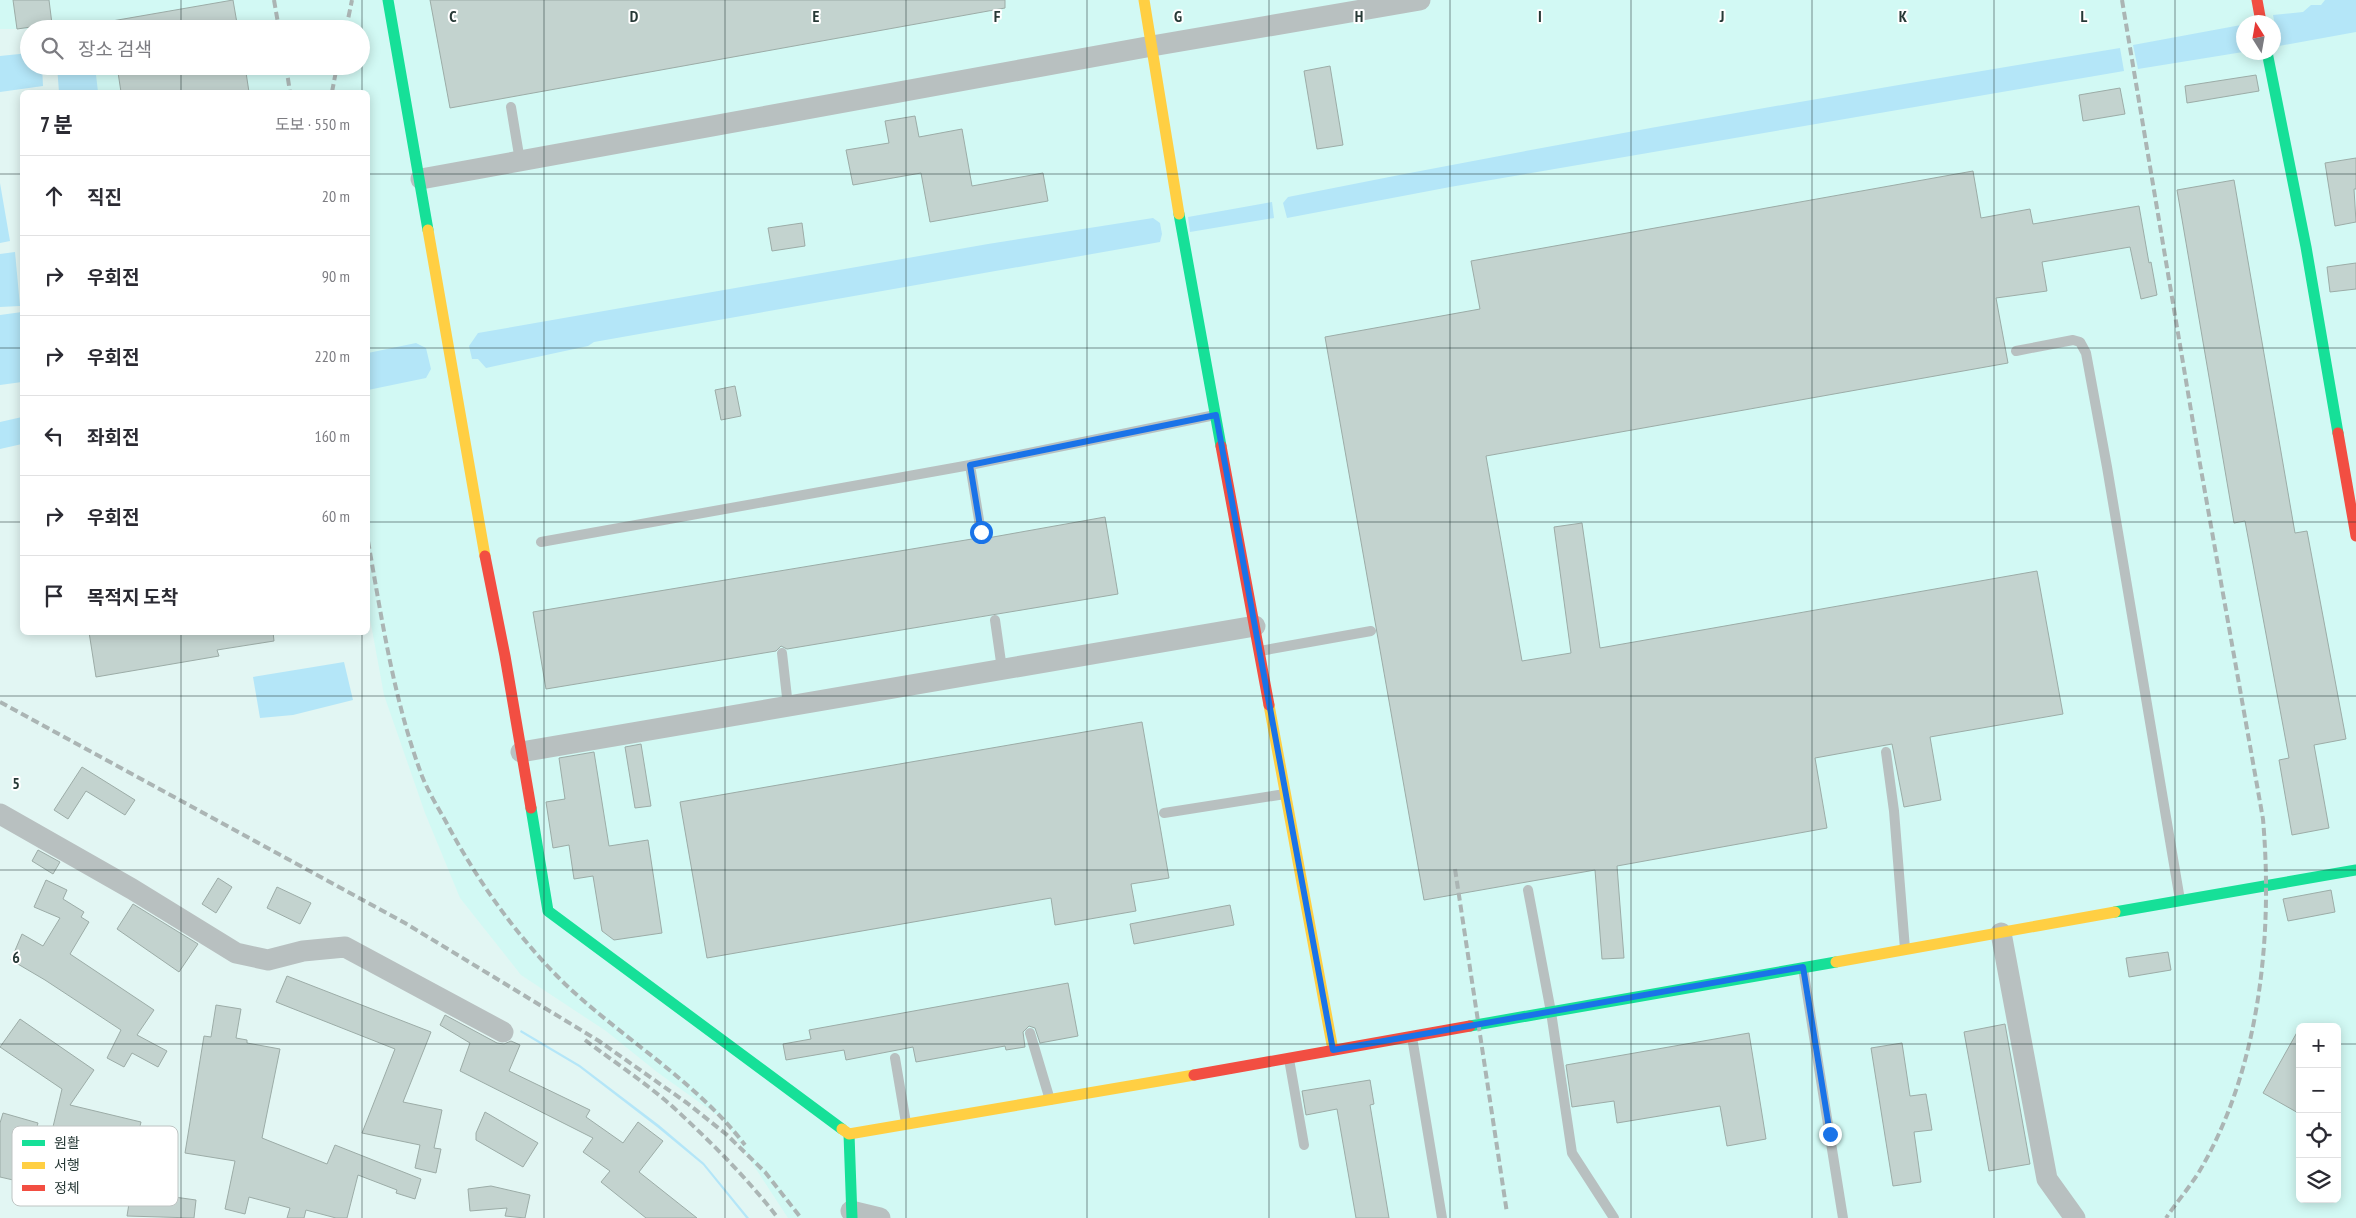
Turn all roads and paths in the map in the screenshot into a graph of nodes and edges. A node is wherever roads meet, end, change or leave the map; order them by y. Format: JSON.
{"nodes":[{"id":1,"x":388,"y":0,"type":"edge"},
{"id":2,"x":1144,"y":0,"type":"edge"},
{"id":3,"x":1420,"y":0,"type":"edge"},
{"id":4,"x":2257,"y":0,"type":"edge"},
{"id":5,"x":2260,"y":15,"type":"edge"},
{"id":6,"x":1152,"y":46,"type":"junction"},
{"id":7,"x":2269,"y":60,"type":"edge"},
{"id":8,"x":511,"y":107,"type":"dead end"},
{"id":9,"x":520,"y":161,"type":"junction"},
{"id":10,"x":421,"y":179,"type":"junction"},
{"id":11,"x":2016,"y":351,"type":"dead end"},
{"id":12,"x":1216,"y":415,"type":"junction"},
{"id":13,"x":970,"y":465,"type":"junction"},
{"id":14,"x":981,"y":532,"type":"dead end"},
{"id":15,"x":2356,"y":536,"type":"edge"},
{"id":16,"x":541,"y":542,"type":"dead end"},
{"id":17,"x":996,"y":620,"type":"dead end"},
{"id":18,"x":1255,"y":626,"type":"junction"},
{"id":19,"x":1371,"y":631,"type":"dead end"},
{"id":20,"x":1259,"y":651,"type":"junction"},
{"id":21,"x":782,"y":653,"type":"dead end"},
{"id":22,"x":1002,"y":669,"type":"junction"},
{"id":23,"x":788,"y":706,"type":"junction"},
{"id":24,"x":521,"y":752,"type":"junction"},
{"id":25,"x":1886,"y":752,"type":"dead end"},
{"id":26,"x":1286,"y":794,"type":"junction"},
{"id":27,"x":1164,"y":813,"type":"dead end"},
{"id":28,"x":0,"y":814,"type":"edge"},
{"id":29,"x":2356,"y":870,"type":"edge"},
{"id":30,"x":1528,"y":890,"type":"dead end"},
{"id":31,"x":2180,"y":900,"type":"junction"},
{"id":32,"x":2001,"y":933,"type":"junction"},
{"id":33,"x":1905,"y":950,"type":"junction"},
{"id":34,"x":1803,"y":967,"type":"junction"},
{"id":35,"x":1550,"y":1012,"type":"junction"},
{"id":36,"x":503,"y":1032,"type":"dead end"},
{"id":37,"x":1030,"y":1033,"type":"dead end"},
{"id":38,"x":1412,"y":1036,"type":"junction"},
{"id":39,"x":1333,"y":1050,"type":"junction"},
{"id":40,"x":895,"y":1058,"type":"dead end"},
{"id":41,"x":1289,"y":1058,"type":"junction"},
{"id":42,"x":1050,"y":1100,"type":"junction"},
{"id":43,"x":906,"y":1124,"type":"junction"},
{"id":44,"x":849,"y":1134,"type":"junction"},
{"id":45,"x":1304,"y":1145,"type":"dead end"},
{"id":46,"x":852,"y":1215,"type":"edge"},
{"id":47,"x":880,"y":1218,"type":"edge"},
{"id":48,"x":1442,"y":1218,"type":"edge"},
{"id":49,"x":1614,"y":1218,"type":"edge"},
{"id":50,"x":1843,"y":1218,"type":"edge"},
{"id":51,"x":2075,"y":1218,"type":"edge"}],
"edges":[{"from":1,"to":10,"type":"street"},
{"from":2,"to":6,"type":"street"},
{"from":3,"to":6,"type":"street"},
{"from":4,"to":5,"type":"street"},
{"from":6,"to":9,"type":"street"},
{"from":6,"to":12,"type":"street"},
{"from":7,"to":15,"type":"street"},
{"from":8,"to":9,"type":"lane"},
{"from":9,"to":10,"type":"street"},
{"from":10,"to":24,"type":"street"},
{"from":11,"to":31,"type":"lane"},
{"from":12,"to":13,"type":"lane"},
{"from":12,"to":18,"type":"street"},
{"from":13,"to":14,"type":"lane"},
{"from":13,"to":16,"type":"lane"},
{"from":17,"to":22,"type":"lane"},
{"from":18,"to":20,"type":"street"},
{"from":18,"to":22,"type":"street"},
{"from":19,"to":20,"type":"lane"},
{"from":20,"to":26,"type":"street"},
{"from":21,"to":23,"type":"lane"},
{"from":22,"to":23,"type":"street"},
{"from":23,"to":24,"type":"street"},
{"from":24,"to":44,"type":"street"},
{"from":25,"to":33,"type":"lane"},
{"from":26,"to":27,"type":"lane"},
{"from":26,"to":39,"type":"street"},
{"from":28,"to":36,"type":"street"},
{"from":29,"to":31,"type":"street"},
{"from":30,"to":35,"type":"lane"},
{"from":31,"to":32,"type":"street"},
{"from":32,"to":33,"type":"street"},
{"from":32,"to":51,"type":"street"},
{"from":33,"to":34,"type":"street"},
{"from":34,"to":35,"type":"street"},
{"from":34,"to":50,"type":"lane"},
{"from":35,"to":38,"type":"street"},
{"from":35,"to":49,"type":"lane"},
{"from":37,"to":42,"type":"lane"},
{"from":38,"to":39,"type":"street"},
{"from":38,"to":48,"type":"lane"},
{"from":39,"to":41,"type":"street"},
{"from":40,"to":43,"type":"lane"},
{"from":41,"to":42,"type":"street"},
{"from":41,"to":45,"type":"lane"},
{"from":42,"to":43,"type":"street"},
{"from":43,"to":44,"type":"street"},
{"from":44,"to":46,"type":"street"},
{"from":46,"to":47,"type":"street"}]}
